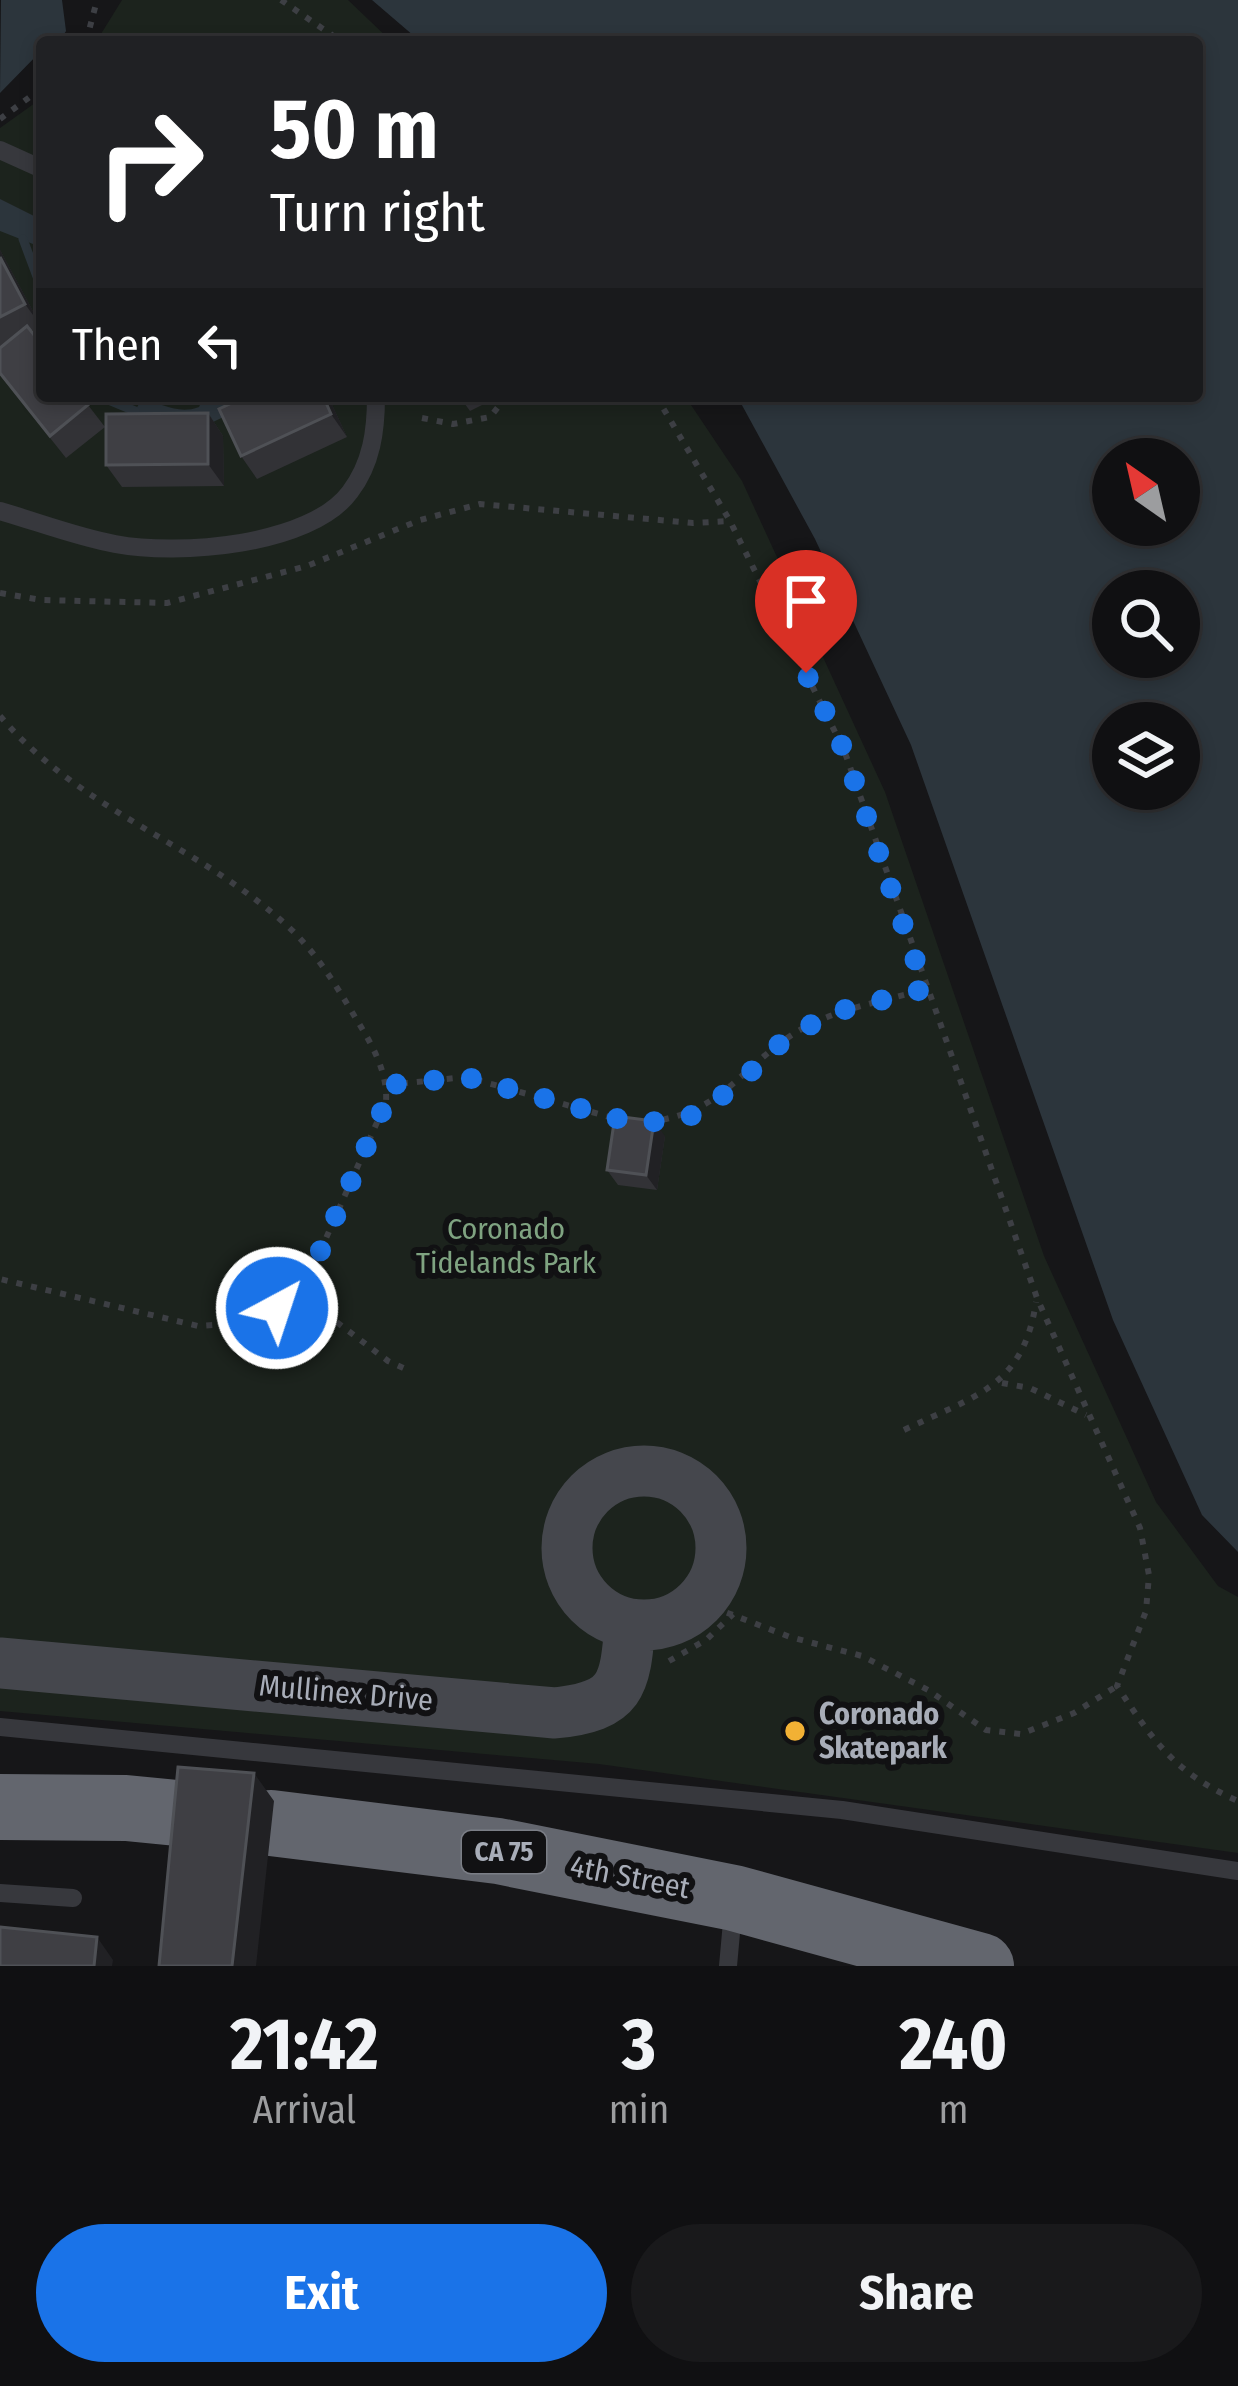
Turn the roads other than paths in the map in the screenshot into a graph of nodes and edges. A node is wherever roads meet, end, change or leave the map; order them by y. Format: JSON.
{"nodes":[{"id":1,"x":0,"y":151,"type":"edge"},
{"id":2,"x":36,"y":166,"type":"edge"},
{"id":3,"x":376,"y":402,"type":"edge"},
{"id":4,"x":0,"y":511,"type":"edge"},
{"id":5,"x":630,"y":1625,"type":"junction"},
{"id":6,"x":0,"y":1663,"type":"edge"},
{"id":7,"x":0,"y":1727,"type":"edge"},
{"id":8,"x":0,"y":1807,"type":"edge"},
{"id":9,"x":197,"y":1815,"type":"edge"},
{"id":10,"x":271,"y":1823,"type":"dead end"},
{"id":11,"x":1238,"y":1870,"type":"edge"},
{"id":12,"x":0,"y":1893,"type":"edge"},
{"id":13,"x":73,"y":1898,"type":"dead end"},
{"id":14,"x":734,"y":1898,"type":"junction"},
{"id":15,"x":728,"y":1966,"type":"edge"},
{"id":16,"x":981,"y":1966,"type":"edge"}],
"edges":[{"from":1,"to":2,"type":"lane"},
{"from":3,"to":4,"type":"lane"},
{"from":5,"to":5,"type":"street"},
{"from":5,"to":6,"type":"street","name":"Mullinex Drive"},
{"from":7,"to":11,"type":"lane"},
{"from":8,"to":9,"type":"highway"},
{"from":10,"to":14,"type":"highway","name":"4th Street","number":"CA 75"},
{"from":12,"to":13,"type":"lane"},
{"from":14,"to":15,"type":"lane"},
{"from":14,"to":16,"type":"highway","name":"4th Street","number":"CA 75"}]}
